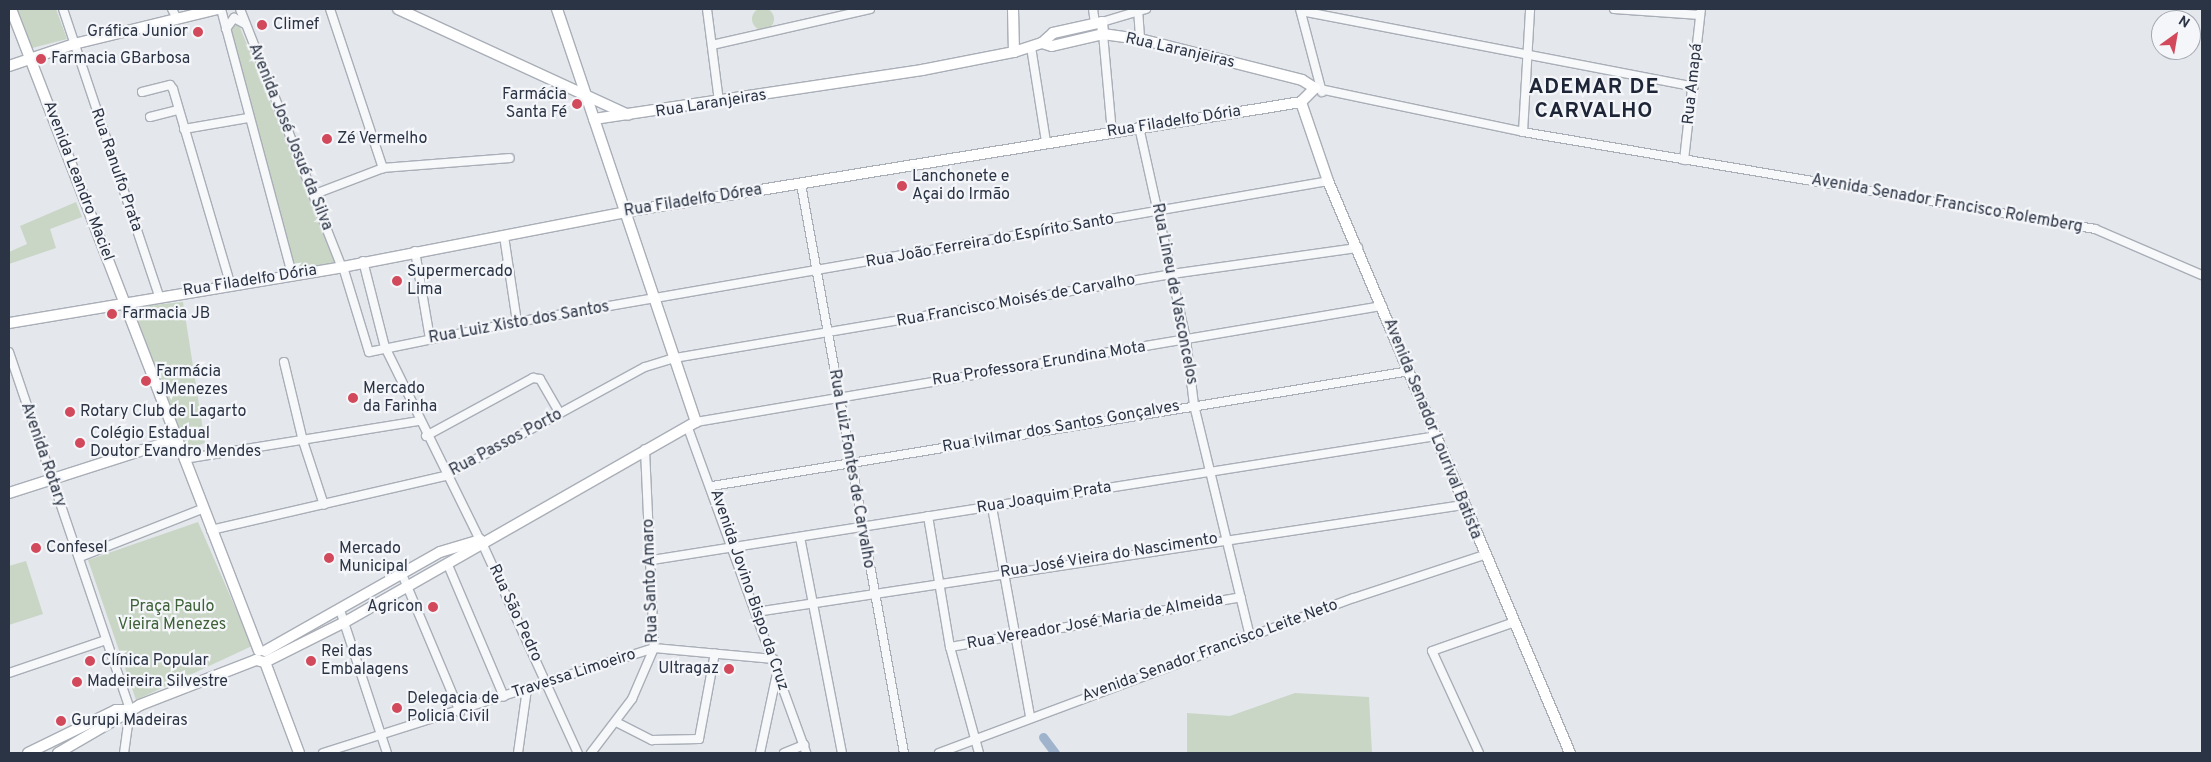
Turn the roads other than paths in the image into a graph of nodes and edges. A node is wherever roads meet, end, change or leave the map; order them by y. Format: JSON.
{"nodes":[{"id":1,"x":11,"y":9,"type":"edge"},
{"id":2,"x":63,"y":9,"type":"edge"},
{"id":3,"x":220,"y":9,"type":"edge"},
{"id":4,"x":240,"y":9,"type":"edge"},
{"id":5,"x":330,"y":9,"type":"edge"},
{"id":6,"x":398,"y":9,"type":"edge"},
{"id":7,"x":557,"y":9,"type":"edge"},
{"id":8,"x":707,"y":9,"type":"edge"},
{"id":9,"x":870,"y":9,"type":"edge"},
{"id":10,"x":1013,"y":9,"type":"edge"},
{"id":11,"x":1093,"y":9,"type":"edge"},
{"id":12,"x":1530,"y":9,"type":"edge"},
{"id":13,"x":1614,"y":9,"type":"edge"},
{"id":14,"x":1141,"y":10,"type":"edge"},
{"id":15,"x":1300,"y":10,"type":"edge"},
{"id":16,"x":1700,"y":12,"type":"edge"},
{"id":17,"x":174,"y":13,"type":"edge"},
{"id":18,"x":1098,"y":23,"type":"junction"},
{"id":19,"x":246,"y":26,"type":"junction"},
{"id":20,"x":226,"y":32,"type":"junction"},
{"id":21,"x":1103,"y":34,"type":"junction"},
{"id":22,"x":1140,"y":39,"type":"junction"},
{"id":23,"x":1042,"y":43,"type":"junction"},
{"id":24,"x":74,"y":44,"type":"junction"},
{"id":25,"x":712,"y":45,"type":"junction"},
{"id":26,"x":1031,"y":47,"type":"junction"},
{"id":27,"x":1014,"y":52,"type":"junction"},
{"id":28,"x":1528,"y":53,"type":"junction"},
{"id":29,"x":31,"y":59,"type":"junction"},
{"id":30,"x":9,"y":66,"type":"edge"},
{"id":31,"x":1694,"y":87,"type":"junction"},
{"id":32,"x":1318,"y":90,"type":"junction"},
{"id":33,"x":142,"y":92,"type":"dead end"},
{"id":34,"x":585,"y":96,"type":"junction"},
{"id":35,"x":719,"y":102,"type":"junction"},
{"id":36,"x":1301,"y":102,"type":"junction"},
{"id":37,"x":178,"y":110,"type":"junction"},
{"id":38,"x":631,"y":116,"type":"junction"},
{"id":39,"x":150,"y":117,"type":"dead end"},
{"id":40,"x":248,"y":118,"type":"junction"},
{"id":41,"x":594,"y":119,"type":"junction"},
{"id":42,"x":1140,"y":126,"type":"junction"},
{"id":43,"x":184,"y":129,"type":"junction"},
{"id":44,"x":1112,"y":132,"type":"junction"},
{"id":45,"x":1523,"y":132,"type":"junction"},
{"id":46,"x":1046,"y":142,"type":"junction"},
{"id":47,"x":510,"y":158,"type":"dead end"},
{"id":48,"x":1684,"y":160,"type":"junction"},
{"id":49,"x":383,"y":168,"type":"junction"},
{"id":50,"x":1328,"y":181,"type":"junction"},
{"id":51,"x":801,"y":184,"type":"junction"},
{"id":52,"x":315,"y":194,"type":"junction"},
{"id":53,"x":625,"y":212,"type":"junction"},
{"id":54,"x":1159,"y":212,"type":"junction"},
{"id":55,"x":504,"y":236,"type":"junction"},
{"id":56,"x":1358,"y":248,"type":"junction"},
{"id":57,"x":415,"y":251,"type":"junction"},
{"id":58,"x":362,"y":261,"type":"junction"},
{"id":59,"x":342,"y":266,"type":"junction"},
{"id":60,"x":816,"y":272,"type":"junction"},
{"id":61,"x":292,"y":274,"type":"junction"},
{"id":62,"x":1172,"y":274,"type":"junction"},
{"id":63,"x":2202,"y":275,"type":"edge"},
{"id":64,"x":230,"y":283,"type":"junction"},
{"id":65,"x":159,"y":296,"type":"junction"},
{"id":66,"x":652,"y":299,"type":"junction"},
{"id":67,"x":126,"y":303,"type":"junction"},
{"id":68,"x":1382,"y":306,"type":"junction"},
{"id":69,"x":517,"y":322,"type":"junction"},
{"id":70,"x":9,"y":323,"type":"edge"},
{"id":71,"x":827,"y":334,"type":"junction"},
{"id":72,"x":430,"y":339,"type":"junction"},
{"id":73,"x":1186,"y":339,"type":"junction"},
{"id":74,"x":385,"y":347,"type":"junction"},
{"id":75,"x":9,"y":352,"type":"edge"},
{"id":76,"x":675,"y":358,"type":"junction"},
{"id":77,"x":284,"y":362,"type":"dead end"},
{"id":78,"x":1410,"y":371,"type":"junction"},
{"id":79,"x":839,"y":397,"type":"junction"},
{"id":80,"x":1194,"y":405,"type":"junction"},
{"id":81,"x":560,"y":413,"type":"junction"},
{"id":82,"x":418,"y":421,"type":"junction"},
{"id":83,"x":692,"y":425,"type":"junction"},
{"id":84,"x":426,"y":436,"type":"junction"},
{"id":85,"x":1437,"y":436,"type":"junction"},
{"id":86,"x":177,"y":439,"type":"junction"},
{"id":87,"x":302,"y":441,"type":"junction"},
{"id":88,"x":645,"y":449,"type":"junction"},
{"id":89,"x":184,"y":459,"type":"junction"},
{"id":90,"x":850,"y":463,"type":"junction"},
{"id":91,"x":1210,"y":471,"type":"junction"},
{"id":92,"x":445,"y":476,"type":"junction"},
{"id":93,"x":51,"y":479,"type":"junction"},
{"id":94,"x":712,"y":486,"type":"junction"},
{"id":95,"x":9,"y":493,"type":"edge"},
{"id":96,"x":324,"y":505,"type":"junction"},
{"id":97,"x":1463,"y":505,"type":"junction"},
{"id":98,"x":992,"y":507,"type":"junction"},
{"id":99,"x":202,"y":509,"type":"junction"},
{"id":100,"x":928,"y":516,"type":"junction"},
{"id":101,"x":860,"y":526,"type":"junction"},
{"id":102,"x":211,"y":530,"type":"junction"},
{"id":103,"x":800,"y":537,"type":"junction"},
{"id":104,"x":1228,"y":537,"type":"junction"},
{"id":105,"x":482,"y":543,"type":"junction"},
{"id":106,"x":734,"y":546,"type":"junction"},
{"id":107,"x":1484,"y":555,"type":"junction"},
{"id":108,"x":80,"y":557,"type":"junction"},
{"id":109,"x":652,"y":560,"type":"junction"},
{"id":110,"x":448,"y":565,"type":"junction"},
{"id":111,"x":1006,"y":571,"type":"junction"},
{"id":112,"x":402,"y":574,"type":"junction"},
{"id":113,"x":938,"y":582,"type":"junction"},
{"id":114,"x":409,"y":586,"type":"junction"},
{"id":115,"x":871,"y":592,"type":"junction"},
{"id":116,"x":1241,"y":597,"type":"junction"},
{"id":117,"x":814,"y":602,"type":"junction"},
{"id":118,"x":340,"y":610,"type":"junction"},
{"id":119,"x":756,"y":612,"type":"junction"},
{"id":120,"x":345,"y":622,"type":"junction"},
{"id":121,"x":1509,"y":624,"type":"dead end"},
{"id":122,"x":1016,"y":636,"type":"junction"},
{"id":123,"x":1250,"y":636,"type":"junction"},
{"id":124,"x":106,"y":640,"type":"junction"},
{"id":125,"x":950,"y":647,"type":"junction"},
{"id":126,"x":654,"y":648,"type":"junction"},
{"id":127,"x":715,"y":653,"type":"junction"},
{"id":128,"x":262,"y":657,"type":"junction"},
{"id":129,"x":773,"y":659,"type":"junction"},
{"id":130,"x":777,"y":670,"type":"junction"},
{"id":131,"x":9,"y":673,"type":"edge"},
{"id":132,"x":546,"y":681,"type":"junction"},
{"id":133,"x":527,"y":688,"type":"junction"},
{"id":134,"x":504,"y":697,"type":"junction"},
{"id":135,"x":130,"y":710,"type":"junction"},
{"id":136,"x":460,"y":712,"type":"junction"},
{"id":137,"x":1030,"y":717,"type":"junction"},
{"id":138,"x":618,"y":723,"type":"junction"},
{"id":139,"x":382,"y":736,"type":"junction"},
{"id":140,"x":973,"y":737,"type":"junction"},
{"id":141,"x":805,"y":749,"type":"edge"},
{"id":142,"x":28,"y":753,"type":"edge"},
{"id":143,"x":58,"y":753,"type":"edge"},
{"id":144,"x":124,"y":753,"type":"edge"},
{"id":145,"x":299,"y":753,"type":"edge"},
{"id":146,"x":323,"y":753,"type":"edge"},
{"id":147,"x":387,"y":753,"type":"edge"},
{"id":148,"x":518,"y":753,"type":"edge"},
{"id":149,"x":578,"y":753,"type":"edge"},
{"id":150,"x":591,"y":753,"type":"edge"},
{"id":151,"x":760,"y":753,"type":"edge"},
{"id":152,"x":784,"y":753,"type":"edge"},
{"id":153,"x":842,"y":753,"type":"edge"},
{"id":154,"x":904,"y":753,"type":"edge"},
{"id":155,"x":939,"y":753,"type":"edge"},
{"id":156,"x":979,"y":753,"type":"edge"},
{"id":157,"x":1479,"y":753,"type":"edge"},
{"id":158,"x":1570,"y":753,"type":"edge"}],
"edges":[{"from":1,"to":29,"type":"street","name":"Avenida Leandro Maciel"},
{"from":2,"to":24,"type":"street","name":"Rua Ranulfo Prata"},
{"from":3,"to":17,"type":"street"},
{"from":3,"to":20,"type":"street","name":"Avenida José Josué da Silva"},
{"from":4,"to":19,"type":"street","name":"Avenida José Josué da Silva"},
{"from":5,"to":49,"type":"street"},
{"from":6,"to":34,"type":"street"},
{"from":7,"to":34,"type":"street","name":"Avenida Jovino Bispo da Cruz"},
{"from":8,"to":25,"type":"street"},
{"from":9,"to":25,"type":"street"},
{"from":10,"to":27,"type":"street"},
{"from":11,"to":18,"type":"street"},
{"from":12,"to":28,"type":"street"},
{"from":13,"to":16,"type":"street"},
{"from":14,"to":18,"type":"street"},
{"from":14,"to":22,"type":"street"},
{"from":15,"to":28,"type":"street"},
{"from":15,"to":32,"type":"street"},
{"from":16,"to":31,"type":"street","name":"Rua Amapá"},
{"from":17,"to":24,"type":"street"},
{"from":18,"to":21,"type":"street"},
{"from":18,"to":23,"type":"street","name":"Rua Laranjeiras"},
{"from":19,"to":20,"type":"street"},
{"from":19,"to":52,"type":"street","name":"Avenida José Josué da Silva"},
{"from":20,"to":40,"type":"street","name":"Avenida José Josué da Silva"},
{"from":21,"to":22,"type":"street","name":"Rua Laranjeiras"},
{"from":21,"to":23,"type":"street","name":"Rua Laranjeiras"},
{"from":21,"to":44,"type":"street"},
{"from":22,"to":32,"type":"street","name":"Rua Laranjeiras"},
{"from":23,"to":26,"type":"street","name":"Rua Laranjeiras"},
{"from":24,"to":29,"type":"street"},
{"from":24,"to":65,"type":"street","name":"Rua Ranulfo Prata"},
{"from":25,"to":35,"type":"street"},
{"from":26,"to":27,"type":"street","name":"Rua Laranjeiras"},
{"from":26,"to":46,"type":"street"},
{"from":27,"to":35,"type":"street","name":"Rua Laranjeiras"},
{"from":28,"to":31,"type":"street"},
{"from":28,"to":45,"type":"street"},
{"from":29,"to":30,"type":"street"},
{"from":29,"to":67,"type":"street","name":"Avenida Leandro Maciel"},
{"from":31,"to":48,"type":"street","name":"Rua Amapá"},
{"from":32,"to":36,"type":"street"},
{"from":32,"to":45,"type":"street","name":"Avenida Senador Francisco Rolemberg"},
{"from":33,"to":37,"type":"street"},
{"from":34,"to":38,"type":"street"},
{"from":34,"to":41,"type":"street","name":"Avenida Jovino Bispo da Cruz"},
{"from":35,"to":38,"type":"street","name":"Rua Laranjeiras"},
{"from":36,"to":42,"type":"street","name":"Rua Filadelfo Dória"},
{"from":36,"to":50,"type":"street","name":"Avenida Senador Lourival Batista"},
{"from":37,"to":39,"type":"street"},
{"from":37,"to":43,"type":"street"},
{"from":38,"to":41,"type":"street","name":"Rua Laranjeiras"},
{"from":40,"to":43,"type":"street"},
{"from":40,"to":61,"type":"street","name":"Avenida José Josué da Silva"},
{"from":41,"to":53,"type":"street","name":"Avenida Jovino Bispo da Cruz"},
{"from":42,"to":44,"type":"street","name":"Rua Filadelfo Dória"},
{"from":42,"to":54,"type":"street","name":"Rua Lineu de Vasconcelos"},
{"from":43,"to":64,"type":"street"},
{"from":44,"to":46,"type":"street","name":"Rua Filadelfo Dória"},
{"from":45,"to":48,"type":"street","name":"Avenida Senador Francisco Rolemberg"},
{"from":46,"to":51,"type":"street","name":"Rua Filadelfo Dórea"},
{"from":47,"to":49,"type":"street"},
{"from":48,"to":63,"type":"street","name":"Avenida Senador Francisco Rolemberg"},
{"from":49,"to":52,"type":"street"},
{"from":50,"to":54,"type":"street","name":"Rua João Ferreira do Espírito Santo"},
{"from":50,"to":56,"type":"street","name":"Avenida Senador Lourival Batista"},
{"from":51,"to":53,"type":"street","name":"Rua Filadelfo Dórea"},
{"from":51,"to":60,"type":"street","name":"Rua Luiz Fontes de Carvalho"},
{"from":52,"to":59,"type":"street","name":"Avenida José Josué da Silva"},
{"from":53,"to":55,"type":"street","name":"Rua Filadelfo Dórea"},
{"from":53,"to":66,"type":"street","name":"Avenida Jovino Bispo da Cruz"},
{"from":54,"to":60,"type":"street","name":"Rua João Ferreira do Espírito Santo"},
{"from":54,"to":62,"type":"street","name":"Rua Lineu de Vasconcelos"},
{"from":55,"to":57,"type":"street","name":"Rua Filadelfo Dórea"},
{"from":55,"to":69,"type":"street"},
{"from":56,"to":62,"type":"street","name":"Rua Francisco Moisés de Carvalho"},
{"from":56,"to":68,"type":"street","name":"Avenida Senador Lourival Batista"},
{"from":57,"to":58,"type":"street","name":"Rua Filadelfo Dórea"},
{"from":57,"to":72,"type":"street"},
{"from":58,"to":59,"type":"street","name":"Rua Filadelfo Dórea"},
{"from":58,"to":74,"type":"street","name":"Rua São Pedro"},
{"from":59,"to":61,"type":"street","name":"Rua Filadelfo Dória"},
{"from":59,"to":74,"type":"street","name":"Avenida José Josué da Silva"},
{"from":60,"to":66,"type":"street","name":"Rua João Ferreira do Espírito Santo"},
{"from":60,"to":71,"type":"street","name":"Rua Luiz Fontes de Carvalho"},
{"from":61,"to":64,"type":"street","name":"Rua Filadelfo Dória"},
{"from":62,"to":71,"type":"street","name":"Rua Francisco Moisés de Carvalho"},
{"from":62,"to":73,"type":"street","name":"Rua Lineu de Vasconcelos"},
{"from":64,"to":65,"type":"street","name":"Rua Filadelfo Dória"},
{"from":65,"to":67,"type":"street","name":"Rua Filadelfo Dória"},
{"from":66,"to":69,"type":"street","name":"Rua Luiz Xisto dos Santos"},
{"from":66,"to":76,"type":"street","name":"Avenida Jovino Bispo da Cruz"},
{"from":67,"to":70,"type":"street","name":"Rua Filadelfo Dória"},
{"from":67,"to":86,"type":"street","name":"Avenida Leandro Maciel"},
{"from":68,"to":73,"type":"street","name":"Rua Professora Erundina Mota"},
{"from":68,"to":78,"type":"street","name":"Avenida Senador Lourival Batista"},
{"from":69,"to":72,"type":"street","name":"Rua Luiz Xisto dos Santos"},
{"from":71,"to":76,"type":"street","name":"Rua Francisco Moisés de Carvalho"},
{"from":71,"to":79,"type":"street","name":"Rua Luiz Fontes de Carvalho"},
{"from":72,"to":74,"type":"street","name":"Rua Luiz Xisto dos Santos"},
{"from":73,"to":79,"type":"street","name":"Rua Professora Erundina Mota"},
{"from":73,"to":80,"type":"street","name":"Rua Lineu de Vasconcelos"},
{"from":74,"to":82,"type":"street","name":"Rua São Pedro"},
{"from":75,"to":93,"type":"street","name":"Avenida Rotary"},
{"from":76,"to":81,"type":"street","name":"Rua Passos Porto"},
{"from":76,"to":83,"type":"street","name":"Avenida Jovino Bispo da Cruz"},
{"from":77,"to":87,"type":"street"},
{"from":78,"to":80,"type":"street","name":"Rua Ivilmar dos Santos Gonçalves"},
{"from":78,"to":85,"type":"street","name":"Avenida Senador Lourival Batista"},
{"from":79,"to":83,"type":"street","name":"Rua Professora Erundina Mota"},
{"from":79,"to":90,"type":"street","name":"Rua Luiz Fontes de Carvalho"},
{"from":80,"to":90,"type":"street","name":"Rua Ivilmar dos Santos Gonçalves"},
{"from":80,"to":91,"type":"street","name":"Rua Lineu de Vasconcelos"},
{"from":81,"to":84,"type":"street"},
{"from":81,"to":92,"type":"street","name":"Rua Passos Porto"},
{"from":82,"to":84,"type":"street","name":"Rua São Pedro"},
{"from":82,"to":87,"type":"street"},
{"from":83,"to":88,"type":"street"},
{"from":83,"to":94,"type":"street","name":"Avenida Jovino Bispo da Cruz"},
{"from":84,"to":92,"type":"street","name":"Rua São Pedro"},
{"from":85,"to":91,"type":"street","name":"Rua Joaquim Prata"},
{"from":85,"to":97,"type":"street","name":"Avenida Senador Lourival Batista"},
{"from":86,"to":89,"type":"street"},
{"from":86,"to":93,"type":"street"},
{"from":87,"to":89,"type":"street"},
{"from":87,"to":96,"type":"street"},
{"from":88,"to":105,"type":"street"},
{"from":88,"to":109,"type":"street","name":"Rua Santo Amaro"},
{"from":89,"to":99,"type":"street"},
{"from":90,"to":94,"type":"street","name":"Rua Ivilmar dos Santos Gonçalves"},
{"from":90,"to":101,"type":"street","name":"Rua Luiz Fontes de Carvalho"},
{"from":91,"to":98,"type":"street","name":"Rua Joaquim Prata"},
{"from":91,"to":104,"type":"street","name":"Rua Lineu de Vasconcelos"},
{"from":92,"to":96,"type":"street","name":"Rua Passos Porto"},
{"from":92,"to":105,"type":"street","name":"Rua São Pedro"},
{"from":93,"to":95,"type":"street"},
{"from":93,"to":108,"type":"street","name":"Avenida Rotary"},
{"from":94,"to":106,"type":"street","name":"Avenida Jovino Bispo da Cruz"},
{"from":96,"to":102,"type":"street","name":"Rua Passos Porto"},
{"from":97,"to":104,"type":"street","name":"Rua José Vieira do Nascimento"},
{"from":97,"to":107,"type":"street","name":"Avenida Senador Lourival Batista"},
{"from":98,"to":100,"type":"street","name":"Rua Joaquim Prata"},
{"from":98,"to":111,"type":"street"},
{"from":99,"to":102,"type":"street"},
{"from":99,"to":108,"type":"street"},
{"from":100,"to":101,"type":"street","name":"Rua Joaquim Prata"},
{"from":100,"to":113,"type":"street"},
{"from":101,"to":103,"type":"street","name":"Rua Joaquim Prata"},
{"from":101,"to":115,"type":"street","name":"Rua Luiz Fontes de Carvalho"},
{"from":102,"to":128,"type":"street"},
{"from":103,"to":106,"type":"street","name":"Rua Joaquim Prata"},
{"from":103,"to":117,"type":"street"},
{"from":104,"to":111,"type":"street","name":"Rua José Vieira do Nascimento"},
{"from":104,"to":116,"type":"street","name":"Rua Lineu de Vasconcelos"},
{"from":105,"to":110,"type":"street"},
{"from":105,"to":112,"type":"street"},
{"from":105,"to":132,"type":"street","name":"Rua São Pedro"},
{"from":106,"to":109,"type":"street","name":"Rua Joaquim Prata"},
{"from":106,"to":119,"type":"street","name":"Avenida Jovino Bispo da Cruz"},
{"from":107,"to":123,"type":"street","name":"Avenida Senador Francisco Leite Neto"},
{"from":107,"to":158,"type":"street","name":"Avenida Senador Lourival Batista"},
{"from":108,"to":124,"type":"street"},
{"from":109,"to":126,"type":"street","name":"Rua Santo Amaro"},
{"from":110,"to":114,"type":"street"},
{"from":110,"to":134,"type":"street"},
{"from":111,"to":113,"type":"street","name":"Rua José Vieira do Nascimento"},
{"from":111,"to":122,"type":"street"},
{"from":112,"to":114,"type":"street"},
{"from":112,"to":118,"type":"street"},
{"from":113,"to":115,"type":"street","name":"Rua José Vieira do Nascimento"},
{"from":113,"to":125,"type":"street"},
{"from":114,"to":120,"type":"street"},
{"from":114,"to":136,"type":"street"},
{"from":115,"to":117,"type":"street","name":"Rua José Vieira do Nascimento"},
{"from":115,"to":154,"type":"street","name":"Rua Luiz Fontes de Carvalho"},
{"from":116,"to":122,"type":"street","name":"Rua Vereador José Maria de Almeida"},
{"from":116,"to":123,"type":"street","name":"Rua Lineu de Vasconcelos"},
{"from":117,"to":119,"type":"street","name":"Rua José Vieira do Nascimento"},
{"from":117,"to":153,"type":"street"},
{"from":118,"to":120,"type":"street"},
{"from":118,"to":128,"type":"street"},
{"from":119,"to":129,"type":"street","name":"Avenida Jovino Bispo da Cruz"},
{"from":120,"to":128,"type":"street"},
{"from":120,"to":139,"type":"street"},
{"from":121,"to":157,"type":"street"},
{"from":122,"to":125,"type":"street","name":"Rua Vereador José Maria de Almeida"},
{"from":122,"to":137,"type":"street"},
{"from":123,"to":137,"type":"street","name":"Avenida Senador Francisco Leite Neto"},
{"from":124,"to":131,"type":"street"},
{"from":124,"to":135,"type":"street"},
{"from":125,"to":140,"type":"street"},
{"from":126,"to":127,"type":"street","name":"Travessa Limoeiro"},
{"from":126,"to":132,"type":"street","name":"Travessa Limoeiro"},
{"from":126,"to":138,"type":"street","name":"Rua Santo Amaro"},
{"from":127,"to":129,"type":"street","name":"Travessa Limoeiro"},
{"from":127,"to":138,"type":"street"},
{"from":128,"to":135,"type":"street"},
{"from":128,"to":145,"type":"street"},
{"from":129,"to":130,"type":"street","name":"Avenida Jovino Bispo da Cruz"},
{"from":130,"to":141,"type":"street","name":"Avenida Jovino Bispo da Cruz"},
{"from":130,"to":151,"type":"street"},
{"from":132,"to":133,"type":"street","name":"Travessa Limoeiro"},
{"from":132,"to":149,"type":"street","name":"Rua São Pedro"},
{"from":133,"to":134,"type":"street","name":"Travessa Limoeiro"},
{"from":133,"to":148,"type":"street"},
{"from":134,"to":136,"type":"street","name":"Travessa Limoeiro"},
{"from":135,"to":142,"type":"street"},
{"from":135,"to":143,"type":"street"},
{"from":135,"to":144,"type":"street"},
{"from":136,"to":139,"type":"street","name":"Travessa Limoeiro"},
{"from":137,"to":140,"type":"street","name":"Avenida Senador Francisco Leite Neto"},
{"from":138,"to":150,"type":"street","name":"Rua Santo Amaro"},
{"from":139,"to":146,"type":"street","name":"Travessa Limoeiro"},
{"from":139,"to":147,"type":"street"},
{"from":140,"to":155,"type":"street","name":"Avenida Senador Francisco Leite Neto"},
{"from":140,"to":156,"type":"street"},
{"from":141,"to":152,"type":"street"}]}
